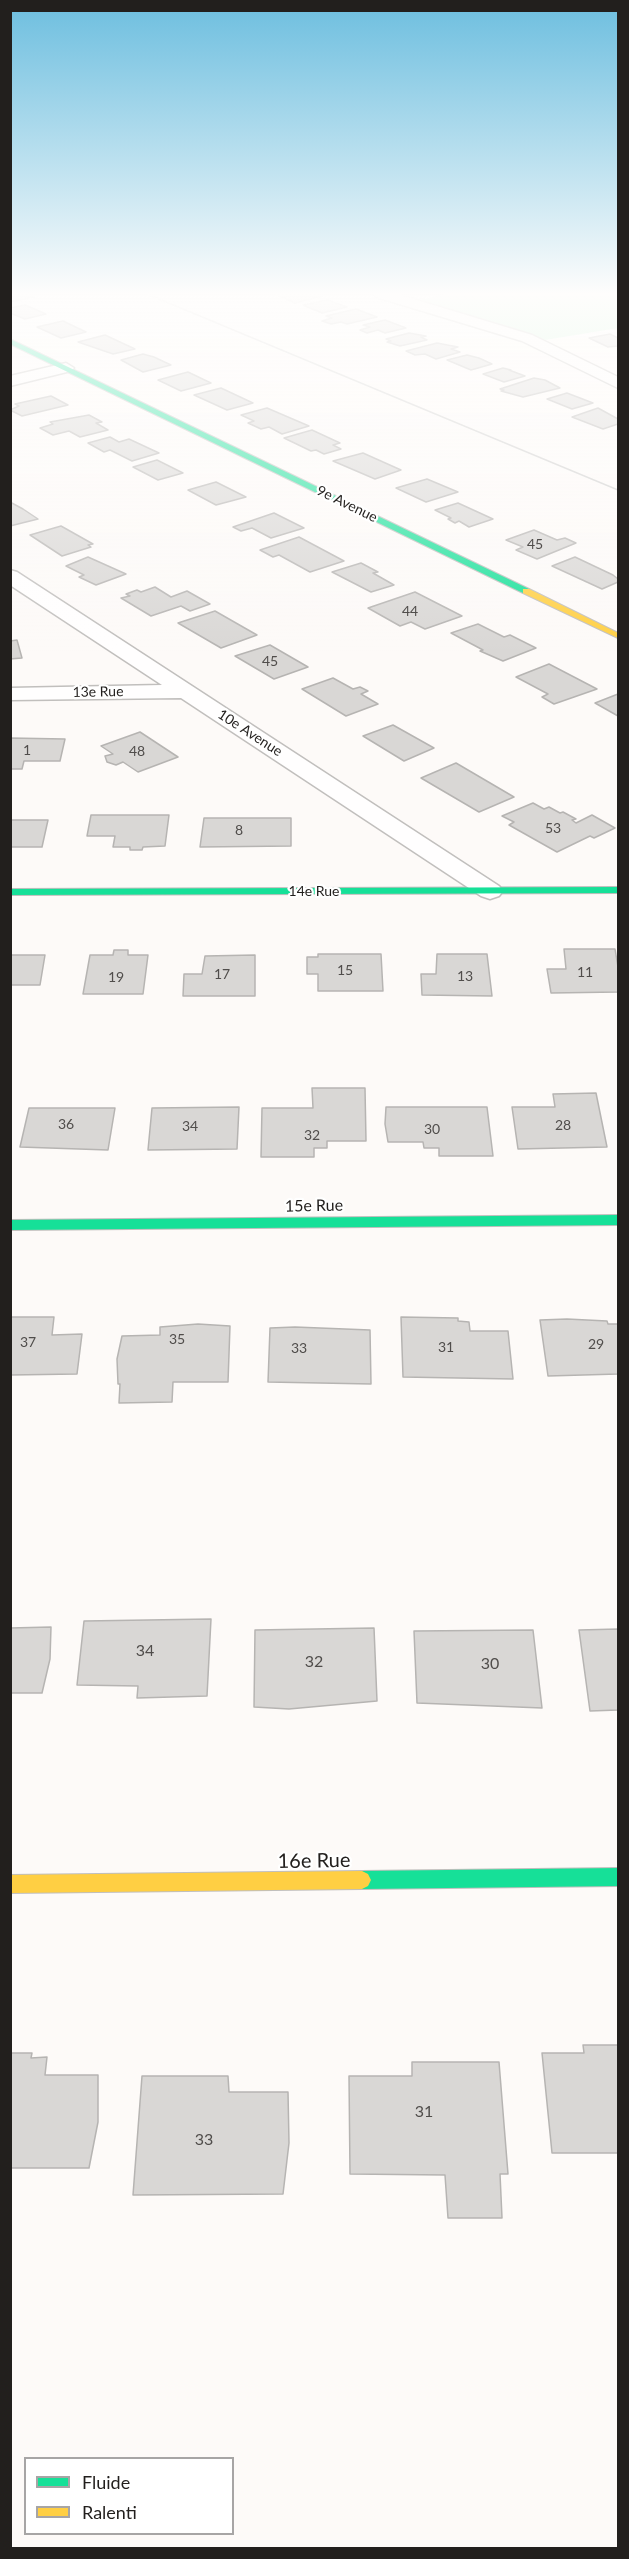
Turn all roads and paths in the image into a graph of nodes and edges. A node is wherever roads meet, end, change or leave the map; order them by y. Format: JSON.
{"nodes":[{"id":1,"x":160,"y":413,"type":"edge"},
{"id":2,"x":10,"y":576,"type":"edge"},
{"id":3,"x":618,"y":636,"type":"edge"},
{"id":4,"x":185,"y":691,"type":"junction"},
{"id":5,"x":10,"y":694,"type":"edge"},
{"id":6,"x":618,"y":890,"type":"edge"},
{"id":7,"x":490,"y":891,"type":"junction"},
{"id":8,"x":10,"y":892,"type":"edge"},
{"id":9,"x":618,"y":1220,"type":"edge"},
{"id":10,"x":10,"y":1225,"type":"edge"},
{"id":11,"x":618,"y":1878,"type":"edge"},
{"id":12,"x":10,"y":1884,"type":"edge"}],
"edges":[{"from":1,"to":3,"type":"street","name":"9e Avenue"},
{"from":2,"to":4,"type":"street","name":"10e Avenue"},
{"from":4,"to":5,"type":"street","name":"13e Rue"},
{"from":4,"to":7,"type":"street","name":"10e Avenue"},
{"from":6,"to":7,"type":"street","name":"14e Rue"},
{"from":7,"to":8,"type":"street","name":"14e Rue"},
{"from":9,"to":10,"type":"street","name":"15e Rue"},
{"from":11,"to":12,"type":"street","name":"16e Rue"}]}
